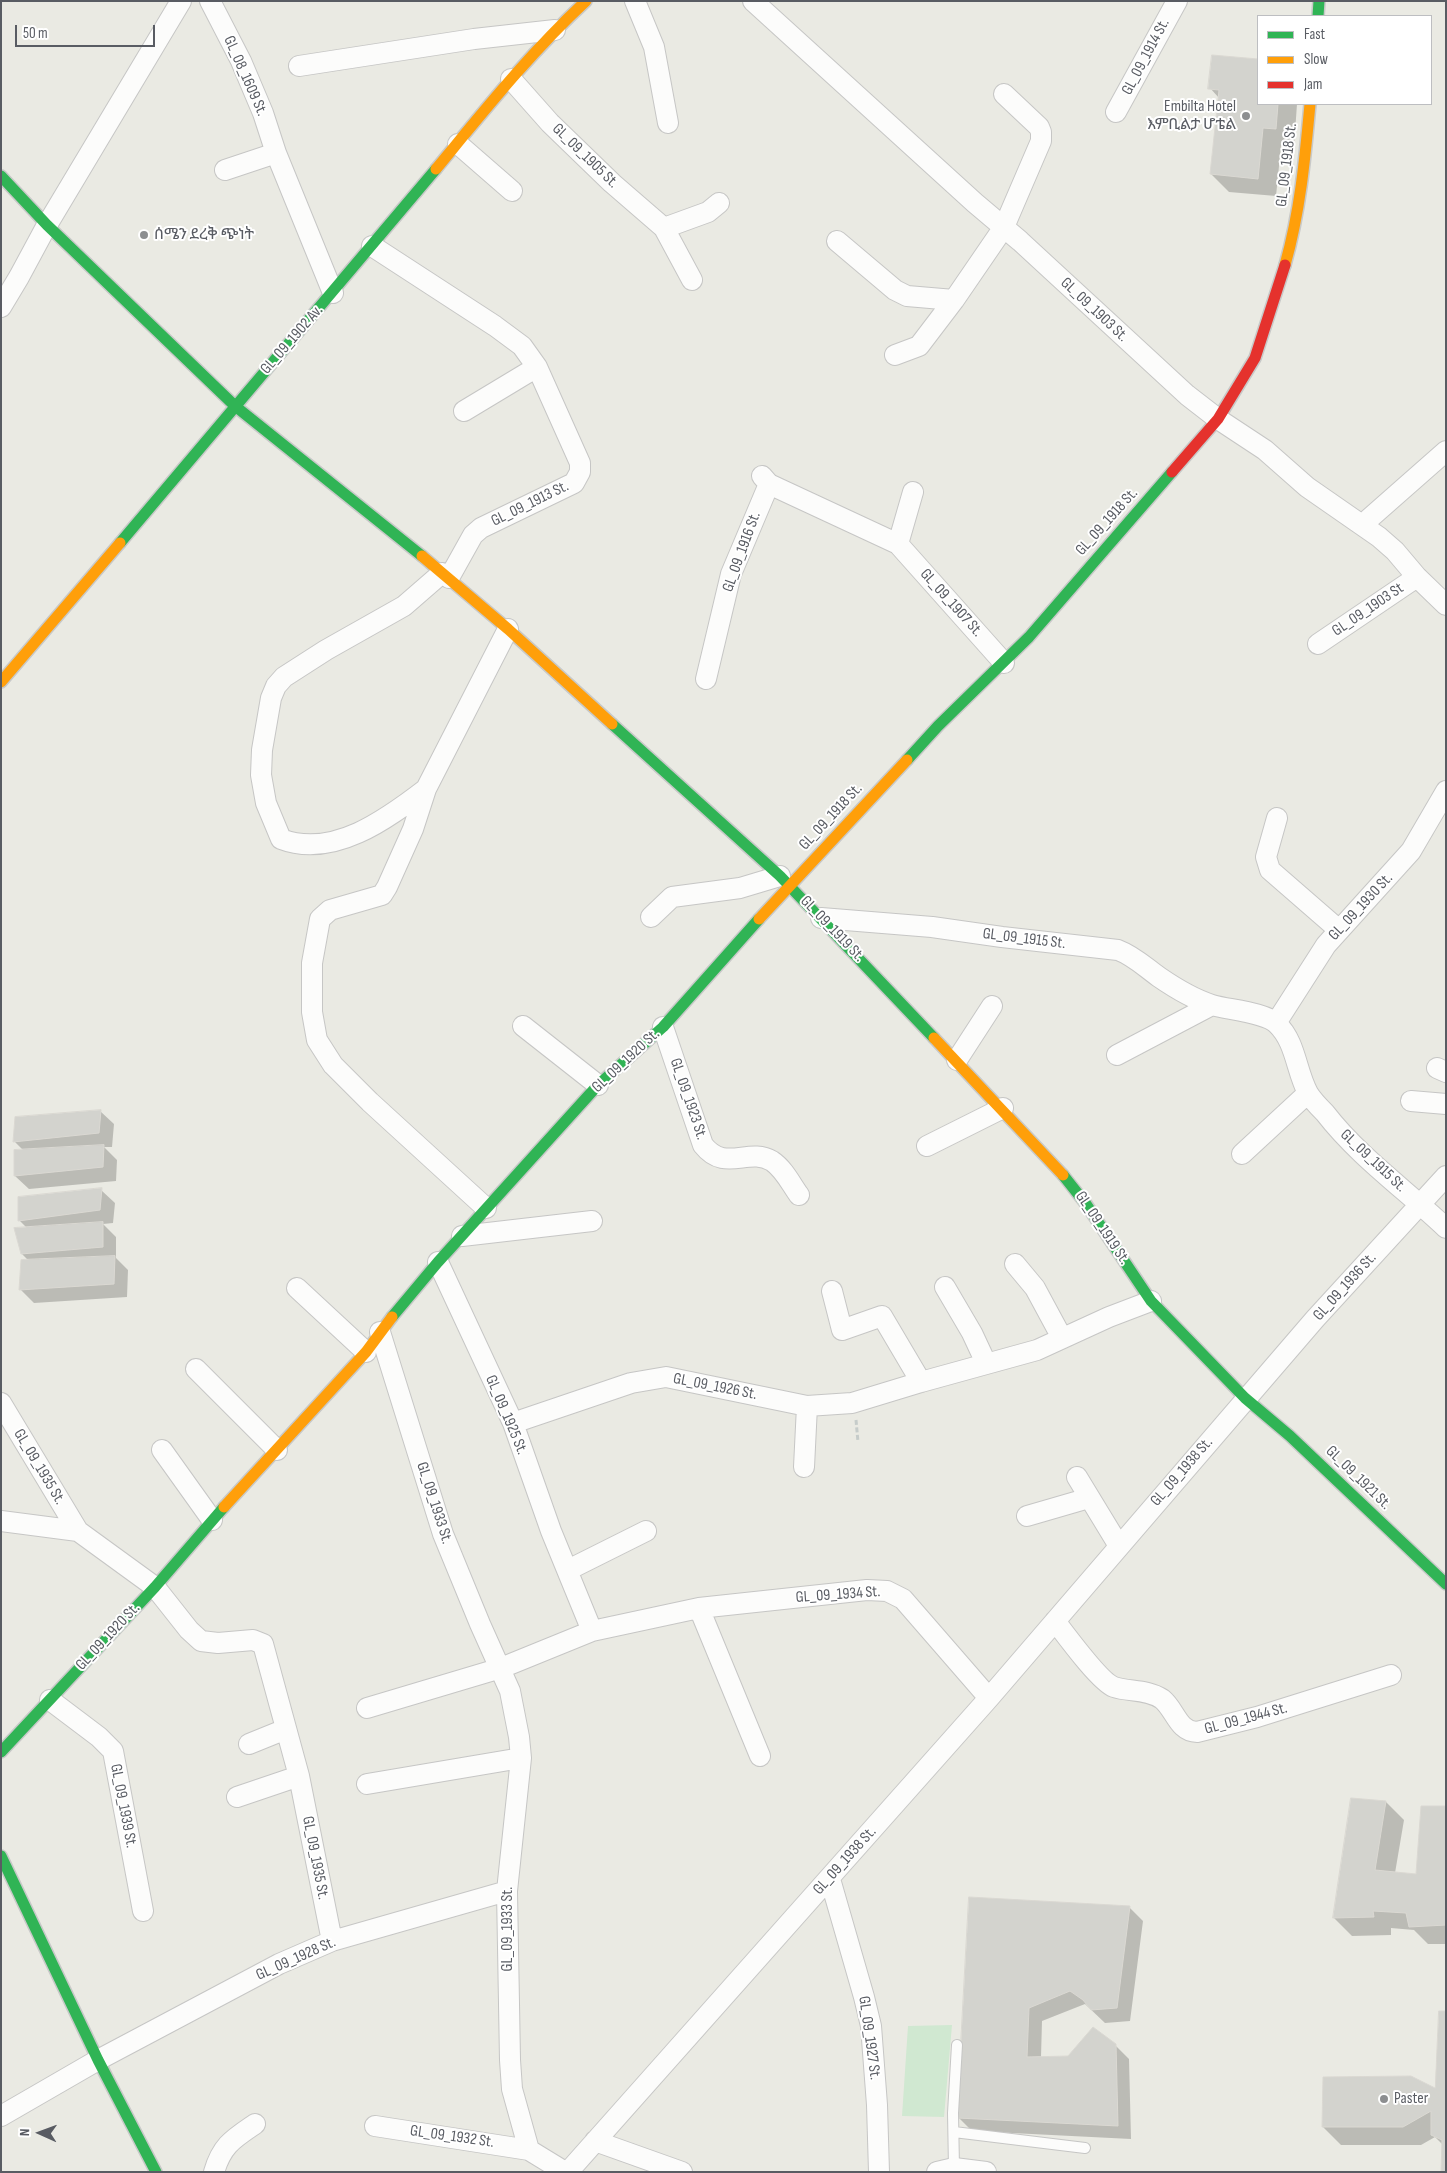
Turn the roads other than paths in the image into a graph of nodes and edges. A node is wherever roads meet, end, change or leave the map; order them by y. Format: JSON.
{"nodes":[{"id":1,"x":181,"y":1,"type":"edge"},
{"id":2,"x":210,"y":1,"type":"edge"},
{"id":3,"x":586,"y":1,"type":"edge"},
{"id":4,"x":635,"y":1,"type":"edge"},
{"id":5,"x":753,"y":1,"type":"edge"},
{"id":6,"x":1177,"y":1,"type":"edge"},
{"id":7,"x":1319,"y":1,"type":"edge"},
{"id":8,"x":1318,"y":15,"type":"edge"},
{"id":9,"x":555,"y":30,"type":"junction"},
{"id":10,"x":299,"y":66,"type":"dead end"},
{"id":11,"x":511,"y":79,"type":"junction"},
{"id":12,"x":1004,"y":94,"type":"dead end"},
{"id":13,"x":1310,"y":105,"type":"edge"},
{"id":14,"x":1116,"y":112,"type":"dead end"},
{"id":15,"x":668,"y":123,"type":"dead end"},
{"id":16,"x":458,"y":144,"type":"junction"},
{"id":17,"x":276,"y":153,"type":"junction"},
{"id":18,"x":225,"y":170,"type":"dead end"},
{"id":19,"x":1,"y":176,"type":"edge"},
{"id":20,"x":512,"y":191,"type":"dead end"},
{"id":21,"x":719,"y":204,"type":"dead end"},
{"id":22,"x":47,"y":225,"type":"junction"},
{"id":23,"x":1004,"y":227,"type":"junction"},
{"id":24,"x":664,"y":228,"type":"junction"},
{"id":25,"x":837,"y":241,"type":"dead end"},
{"id":26,"x":372,"y":246,"type":"junction"},
{"id":27,"x":692,"y":280,"type":"dead end"},
{"id":28,"x":333,"y":293,"type":"junction"},
{"id":29,"x":954,"y":300,"type":"junction"},
{"id":30,"x":1,"y":307,"type":"edge"},
{"id":31,"x":895,"y":355,"type":"dead end"},
{"id":32,"x":537,"y":368,"type":"junction"},
{"id":33,"x":235,"y":406,"type":"junction"},
{"id":34,"x":464,"y":411,"type":"dead end"},
{"id":35,"x":1218,"y":419,"type":"junction"},
{"id":36,"x":1446,"y":450,"type":"edge"},
{"id":37,"x":765,"y":480,"type":"joint"},
{"id":38,"x":913,"y":492,"type":"dead end"},
{"id":39,"x":1362,"y":525,"type":"junction"},
{"id":40,"x":898,"y":544,"type":"junction"},
{"id":41,"x":445,"y":576,"type":"junction"},
{"id":42,"x":1417,"y":577,"type":"junction"},
{"id":43,"x":1446,"y":605,"type":"edge"},
{"id":44,"x":508,"y":629,"type":"junction"},
{"id":45,"x":1318,"y":644,"type":"dead end"},
{"id":46,"x":1004,"y":663,"type":"junction"},
{"id":47,"x":706,"y":679,"type":"dead end"},
{"id":48,"x":1,"y":682,"type":"edge"},
{"id":49,"x":426,"y":789,"type":"junction"},
{"id":50,"x":1446,"y":791,"type":"edge"},
{"id":51,"x":1277,"y":818,"type":"dead end"},
{"id":52,"x":785,"y":881,"type":"junction"},
{"id":53,"x":651,"y":917,"type":"dead end"},
{"id":54,"x":821,"y":918,"type":"junction"},
{"id":55,"x":1339,"y":930,"type":"junction"},
{"id":56,"x":1212,"y":1005,"type":"junction"},
{"id":57,"x":992,"y":1006,"type":"dead end"},
{"id":58,"x":1276,"y":1023,"type":"junction"},
{"id":59,"x":523,"y":1026,"type":"dead end"},
{"id":60,"x":663,"y":1027,"type":"junction"},
{"id":61,"x":1117,"y":1055,"type":"dead end"},
{"id":62,"x":957,"y":1060,"type":"junction"},
{"id":63,"x":598,"y":1085,"type":"junction"},
{"id":64,"x":1308,"y":1093,"type":"junction"},
{"id":65,"x":1411,"y":1101,"type":"dead end"},
{"id":66,"x":1446,"y":1104,"type":"edge"},
{"id":67,"x":1003,"y":1108,"type":"junction"},
{"id":68,"x":927,"y":1146,"type":"dead end"},
{"id":69,"x":1242,"y":1154,"type":"dead end"},
{"id":70,"x":1446,"y":1176,"type":"edge"},
{"id":71,"x":799,"y":1195,"type":"dead end"},
{"id":72,"x":1420,"y":1204,"type":"junction"},
{"id":73,"x":486,"y":1208,"type":"junction"},
{"id":74,"x":592,"y":1221,"type":"dead end"},
{"id":75,"x":1446,"y":1228,"type":"edge"},
{"id":76,"x":462,"y":1236,"type":"junction"},
{"id":77,"x":438,"y":1262,"type":"junction"},
{"id":78,"x":1015,"y":1264,"type":"dead end"},
{"id":79,"x":946,"y":1287,"type":"dead end"},
{"id":80,"x":297,"y":1288,"type":"dead end"},
{"id":81,"x":832,"y":1291,"type":"dead end"},
{"id":82,"x":1152,"y":1301,"type":"junction"},
{"id":83,"x":380,"y":1332,"type":"junction"},
{"id":84,"x":1062,"y":1338,"type":"junction"},
{"id":85,"x":366,"y":1352,"type":"junction"},
{"id":86,"x":986,"y":1363,"type":"junction"},
{"id":87,"x":196,"y":1369,"type":"dead end"},
{"id":88,"x":921,"y":1382,"type":"junction"},
{"id":89,"x":1245,"y":1398,"type":"junction"},
{"id":90,"x":1,"y":1403,"type":"edge"},
{"id":91,"x":808,"y":1406,"type":"junction"},
{"id":92,"x":512,"y":1424,"type":"junction"},
{"id":93,"x":162,"y":1450,"type":"dead end"},
{"id":94,"x":277,"y":1450,"type":"junction"},
{"id":95,"x":804,"y":1467,"type":"dead end"},
{"id":96,"x":1077,"y":1477,"type":"dead end"},
{"id":97,"x":1089,"y":1498,"type":"junction"},
{"id":98,"x":1027,"y":1516,"type":"dead end"},
{"id":99,"x":212,"y":1520,"type":"junction"},
{"id":100,"x":1,"y":1521,"type":"edge"},
{"id":101,"x":646,"y":1531,"type":"dead end"},
{"id":102,"x":78,"y":1532,"type":"junction"},
{"id":103,"x":1119,"y":1546,"type":"junction"},
{"id":104,"x":568,"y":1570,"type":"junction"},
{"id":105,"x":1446,"y":1584,"type":"edge"},
{"id":106,"x":155,"y":1587,"type":"junction"},
{"id":107,"x":700,"y":1608,"type":"junction"},
{"id":108,"x":1055,"y":1621,"type":"junction"},
{"id":109,"x":592,"y":1630,"type":"junction"},
{"id":110,"x":501,"y":1668,"type":"junction"},
{"id":111,"x":1390,"y":1675,"type":"dead end"},
{"id":112,"x":990,"y":1698,"type":"junction"},
{"id":113,"x":50,"y":1700,"type":"junction"},
{"id":114,"x":367,"y":1708,"type":"dead end"},
{"id":115,"x":286,"y":1729,"type":"junction"},
{"id":116,"x":249,"y":1744,"type":"dead end"},
{"id":117,"x":1,"y":1752,"type":"edge"},
{"id":118,"x":760,"y":1756,"type":"dead end"},
{"id":119,"x":521,"y":1758,"type":"junction"},
{"id":120,"x":299,"y":1776,"type":"junction"},
{"id":121,"x":367,"y":1784,"type":"dead end"},
{"id":122,"x":237,"y":1797,"type":"dead end"},
{"id":123,"x":1,"y":1856,"type":"edge"},
{"id":124,"x":830,"y":1879,"type":"junction"},
{"id":125,"x":507,"y":1890,"type":"junction"},
{"id":126,"x":143,"y":1912,"type":"dead end"},
{"id":127,"x":332,"y":1941,"type":"junction"},
{"id":128,"x":957,"y":2045,"type":"dead end"},
{"id":129,"x":98,"y":2060,"type":"junction"},
{"id":130,"x":1,"y":2116,"type":"edge"},
{"id":131,"x":256,"y":2124,"type":"dead end"},
{"id":132,"x":375,"y":2126,"type":"dead end"},
{"id":133,"x":954,"y":2132,"type":"junction"},
{"id":134,"x":595,"y":2141,"type":"junction"},
{"id":135,"x":1085,"y":2148,"type":"dead end"},
{"id":136,"x":529,"y":2150,"type":"junction"},
{"id":137,"x":946,"y":2170,"type":"edge"},
{"id":138,"x":156,"y":2172,"type":"edge"},
{"id":139,"x":214,"y":2172,"type":"edge"},
{"id":140,"x":567,"y":2172,"type":"edge"},
{"id":141,"x":682,"y":2172,"type":"edge"},
{"id":142,"x":879,"y":2172,"type":"edge"},
{"id":143,"x":986,"y":2172,"type":"edge"}],
"edges":[{"from":1,"to":22,"type":"street"},
{"from":2,"to":17,"type":"street","name":"GL_08_1609 St."},
{"from":3,"to":9,"type":"main road","name":"GL_09_1902 Av."},
{"from":4,"to":15,"type":"street"},
{"from":5,"to":23,"type":"street","name":"GL_09_1903 St."},
{"from":6,"to":14,"type":"street","name":"GL_09_1914 St."},
{"from":7,"to":8,"type":"main road"},
{"from":9,"to":10,"type":"street"},
{"from":9,"to":11,"type":"main road","name":"GL_09_1902 Av."},
{"from":11,"to":16,"type":"main road","name":"GL_09_1902 Av."},
{"from":11,"to":24,"type":"street","name":"GL_09_1905 St."},
{"from":12,"to":23,"type":"street"},
{"from":13,"to":35,"type":"main road","name":"GL_09_1918 St."},
{"from":16,"to":20,"type":"street"},
{"from":16,"to":26,"type":"main road","name":"GL_09_1902 Av."},
{"from":17,"to":18,"type":"street"},
{"from":17,"to":28,"type":"street","name":"GL_08_1609 St."},
{"from":19,"to":22,"type":"main road","name":"GL_09_1919 St."},
{"from":21,"to":24,"type":"street"},
{"from":22,"to":30,"type":"street"},
{"from":22,"to":33,"type":"main road","name":"GL_09_1919 St."},
{"from":23,"to":29,"type":"street"},
{"from":23,"to":35,"type":"street","name":"GL_09_1903 St."},
{"from":24,"to":27,"type":"street","name":"GL_09_1905 St."},
{"from":25,"to":29,"type":"street"},
{"from":26,"to":28,"type":"main road","name":"GL_09_1902 Av."},
{"from":26,"to":32,"type":"street","name":"GL_09_1913 St."},
{"from":28,"to":33,"type":"main road","name":"GL_09_1902 Av."},
{"from":29,"to":31,"type":"street"},
{"from":32,"to":34,"type":"street"},
{"from":32,"to":41,"type":"street","name":"GL_09_1913 St."},
{"from":33,"to":41,"type":"main road","name":"GL_09_1919 St."},
{"from":33,"to":48,"type":"main road","name":"GL_09_1902 Av."},
{"from":35,"to":39,"type":"street","name":"GL_09_1903 St."},
{"from":35,"to":46,"type":"main road","name":"GL_09_1918 St."},
{"from":36,"to":39,"type":"street"},
{"from":37,"to":40,"type":"street","name":"GL_09_1907 St."},
{"from":37,"to":47,"type":"street","name":"GL_09_1916 St."},
{"from":38,"to":40,"type":"street"},
{"from":39,"to":42,"type":"street","name":"GL_09_1903 St."},
{"from":40,"to":46,"type":"street","name":"GL_09_1907 St."},
{"from":41,"to":44,"type":"main road","name":"GL_09_1919 St."},
{"from":41,"to":49,"type":"street"},
{"from":42,"to":43,"type":"street","name":"GL_09_1903 St."},
{"from":42,"to":45,"type":"street","name":"GL_09_1903 St"},
{"from":44,"to":49,"type":"street"},
{"from":44,"to":52,"type":"main road","name":"GL_09_1919 St."},
{"from":46,"to":52,"type":"main road","name":"GL_09_1918 St."},
{"from":49,"to":73,"type":"street"},
{"from":50,"to":55,"type":"street","name":"GL_09_1930 St."},
{"from":51,"to":55,"type":"street"},
{"from":52,"to":53,"type":"street"},
{"from":52,"to":54,"type":"main road","name":"GL_09_1919 St."},
{"from":52,"to":60,"type":"main road","name":"GL_09_1920 St."},
{"from":54,"to":56,"type":"street","name":"GL_09_1915 St."},
{"from":54,"to":62,"type":"main road","name":"GL_09_1919 St."},
{"from":55,"to":58,"type":"street","name":"GL_09_1930 St."},
{"from":56,"to":58,"type":"street","name":"GL_09_1915 St."},
{"from":56,"to":61,"type":"street"},
{"from":57,"to":62,"type":"street"},
{"from":58,"to":64,"type":"street","name":"GL_09_1915 St."},
{"from":59,"to":63,"type":"street"},
{"from":60,"to":63,"type":"main road","name":"GL_09_1920 St."},
{"from":60,"to":71,"type":"street","name":"GL_09_1923 St."},
{"from":62,"to":67,"type":"main road","name":"GL_09_1919 St."},
{"from":63,"to":73,"type":"main road","name":"GL_09_1920 St."},
{"from":64,"to":69,"type":"street"},
{"from":64,"to":72,"type":"street","name":"GL_09_1915 St."},
{"from":65,"to":66,"type":"street"},
{"from":67,"to":68,"type":"street"},
{"from":67,"to":82,"type":"main road","name":"GL_09_1919 St."},
{"from":70,"to":72,"type":"street","name":"GL_09_1936 St."},
{"from":72,"to":75,"type":"street","name":"GL_09_1915 St."},
{"from":72,"to":89,"type":"street","name":"GL_09_1936 St."},
{"from":73,"to":76,"type":"main road","name":"GL_09_1920 St."},
{"from":74,"to":76,"type":"street"},
{"from":76,"to":77,"type":"main road","name":"GL_09_1920 St."},
{"from":77,"to":83,"type":"main road","name":"GL_09_1920 St."},
{"from":77,"to":92,"type":"street","name":"GL_09_1925 St."},
{"from":78,"to":84,"type":"street"},
{"from":79,"to":86,"type":"street"},
{"from":80,"to":85,"type":"street"},
{"from":81,"to":88,"type":"street"},
{"from":82,"to":84,"type":"street","name":"GL_09_1926 St."},
{"from":82,"to":89,"type":"main road","name":"GL_09_1919 St."},
{"from":83,"to":85,"type":"main road","name":"GL_09_1920 St."},
{"from":83,"to":110,"type":"street","name":"GL_09_1933 St."},
{"from":84,"to":86,"type":"street","name":"GL_09_1926 St."},
{"from":85,"to":94,"type":"main road","name":"GL_09_1920 St."},
{"from":86,"to":88,"type":"street","name":"GL_09_1926 St."},
{"from":87,"to":94,"type":"street"},
{"from":88,"to":91,"type":"street","name":"GL_09_1926 St."},
{"from":89,"to":103,"type":"street","name":"GL_09_1938 St."},
{"from":89,"to":105,"type":"main road","name":"GL_09_1921 St."},
{"from":90,"to":102,"type":"street","name":"GL_09_1935 St."},
{"from":91,"to":92,"type":"street","name":"GL_09_1926 St."},
{"from":91,"to":95,"type":"street"},
{"from":92,"to":104,"type":"street","name":"GL_09_1925 St."},
{"from":93,"to":99,"type":"street"},
{"from":94,"to":99,"type":"main road","name":"GL_09_1920 St."},
{"from":96,"to":97,"type":"street"},
{"from":97,"to":98,"type":"street"},
{"from":97,"to":103,"type":"street"},
{"from":99,"to":106,"type":"main road","name":"GL_09_1920 St."},
{"from":100,"to":102,"type":"street"},
{"from":101,"to":104,"type":"street"},
{"from":102,"to":106,"type":"street"},
{"from":103,"to":108,"type":"street","name":"GL_09_1938 St."},
{"from":104,"to":109,"type":"street","name":"GL_09_1925 St."},
{"from":106,"to":113,"type":"main road","name":"GL_09_1920 St."},
{"from":106,"to":115,"type":"street","name":"GL_09_1935 St."},
{"from":107,"to":109,"type":"street","name":"GL_09_1934 St."},
{"from":107,"to":112,"type":"street","name":"GL_09_1934 St."},
{"from":107,"to":118,"type":"street"},
{"from":108,"to":111,"type":"street","name":"GL_09_1944 St."},
{"from":108,"to":112,"type":"street","name":"GL_09_1938 St."},
{"from":109,"to":110,"type":"street","name":"GL_09_1934 St."},
{"from":110,"to":114,"type":"street"},
{"from":110,"to":119,"type":"street","name":"GL_09_1933 St."},
{"from":112,"to":124,"type":"street","name":"GL_09_1938 St."},
{"from":113,"to":117,"type":"main road","name":"GL_09_1920 St."},
{"from":113,"to":126,"type":"street","name":"GL_09_1939 St."},
{"from":115,"to":116,"type":"street"},
{"from":115,"to":120,"type":"street","name":"GL_09_1935 St."},
{"from":119,"to":121,"type":"street"},
{"from":119,"to":125,"type":"street","name":"GL_09_1933 St."},
{"from":120,"to":122,"type":"street"},
{"from":120,"to":127,"type":"street","name":"GL_09_1935 St."},
{"from":123,"to":129,"type":"main road"},
{"from":124,"to":134,"type":"street","name":"GL_09_1938 St."},
{"from":124,"to":142,"type":"street","name":"GL_09_1927 St."},
{"from":125,"to":127,"type":"street","name":"GL_09_1928 St."},
{"from":125,"to":136,"type":"street","name":"GL_09_1933 St."},
{"from":127,"to":129,"type":"street","name":"GL_09_1928 St."},
{"from":128,"to":133,"type":"lane"},
{"from":129,"to":130,"type":"street","name":"GL_09_1928 St."},
{"from":129,"to":138,"type":"main road"},
{"from":131,"to":139,"type":"street"},
{"from":132,"to":136,"type":"street","name":"GL_09_1932 St."},
{"from":133,"to":135,"type":"lane"},
{"from":133,"to":137,"type":"lane"},
{"from":134,"to":140,"type":"street","name":"GL_09_1938 St."},
{"from":134,"to":141,"type":"street"},
{"from":136,"to":140,"type":"street"},
{"from":137,"to":143,"type":"street"}]}
